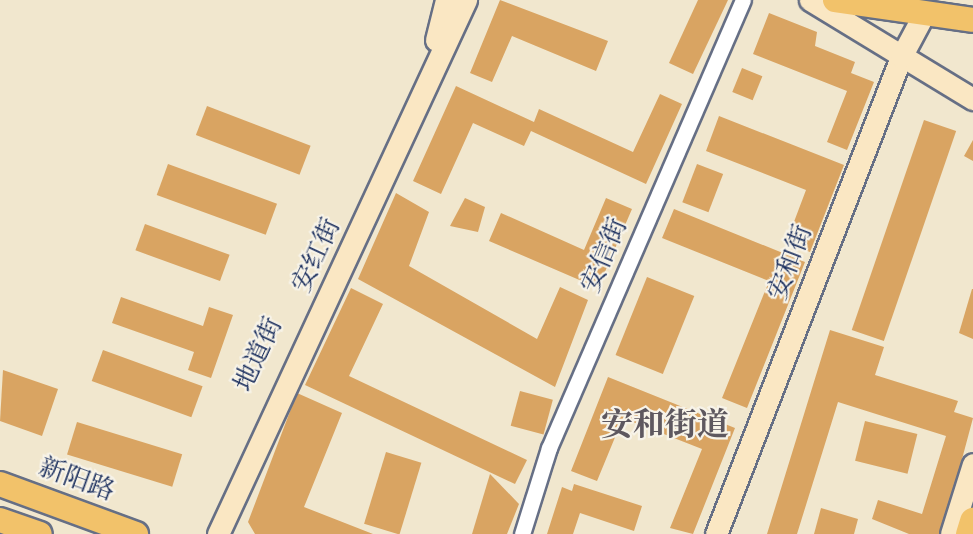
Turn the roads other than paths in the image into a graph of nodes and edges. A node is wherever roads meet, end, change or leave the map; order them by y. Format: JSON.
{"nodes":[{"id":1,"x":446,"y":0,"type":"edge"},
{"id":2,"x":466,"y":0,"type":"edge"},
{"id":3,"x":743,"y":0,"type":"edge"},
{"id":4,"x":810,"y":0,"type":"edge"},
{"id":5,"x":836,"y":0,"type":"edge"},
{"id":6,"x":924,"y":14,"type":"junction"},
{"id":7,"x":973,"y":20,"type":"edge"},
{"id":8,"x":901,"y":57,"type":"junction"},
{"id":9,"x":973,"y":99,"type":"edge"},
{"id":10,"x":973,"y":464,"type":"edge"},
{"id":11,"x":0,"y":484,"type":"edge"},
{"id":12,"x":0,"y":520,"type":"edge"},
{"id":13,"x":973,"y":521,"type":"edge"},
{"id":14,"x":40,"y":534,"type":"edge"},
{"id":15,"x":136,"y":534,"type":"edge"},
{"id":16,"x":207,"y":534,"type":"edge"},
{"id":17,"x":218,"y":534,"type":"edge"},
{"id":18,"x":522,"y":534,"type":"edge"},
{"id":19,"x":716,"y":534,"type":"edge"},
{"id":20,"x":951,"y":534,"type":"edge"},
{"id":21,"x":969,"y":534,"type":"edge"}],
"edges":[{"from":1,"to":16,"type":"main road","name":"地道街"},
{"from":2,"to":17,"type":"main road","name":"安红街"},
{"from":3,"to":18,"type":"street","name":"安信街"},
{"from":4,"to":8,"type":"main road"},
{"from":5,"to":6,"type":"main road"},
{"from":6,"to":7,"type":"main road"},
{"from":6,"to":8,"type":"main road","name":"安和街"},
{"from":8,"to":9,"type":"main road"},
{"from":8,"to":19,"type":"main road","name":"安和街"},
{"from":10,"to":20,"type":"main road"},
{"from":11,"to":15,"type":"main road","name":"新阳路"},
{"from":12,"to":14,"type":"main road"},
{"from":13,"to":21,"type":"highway"}]}
